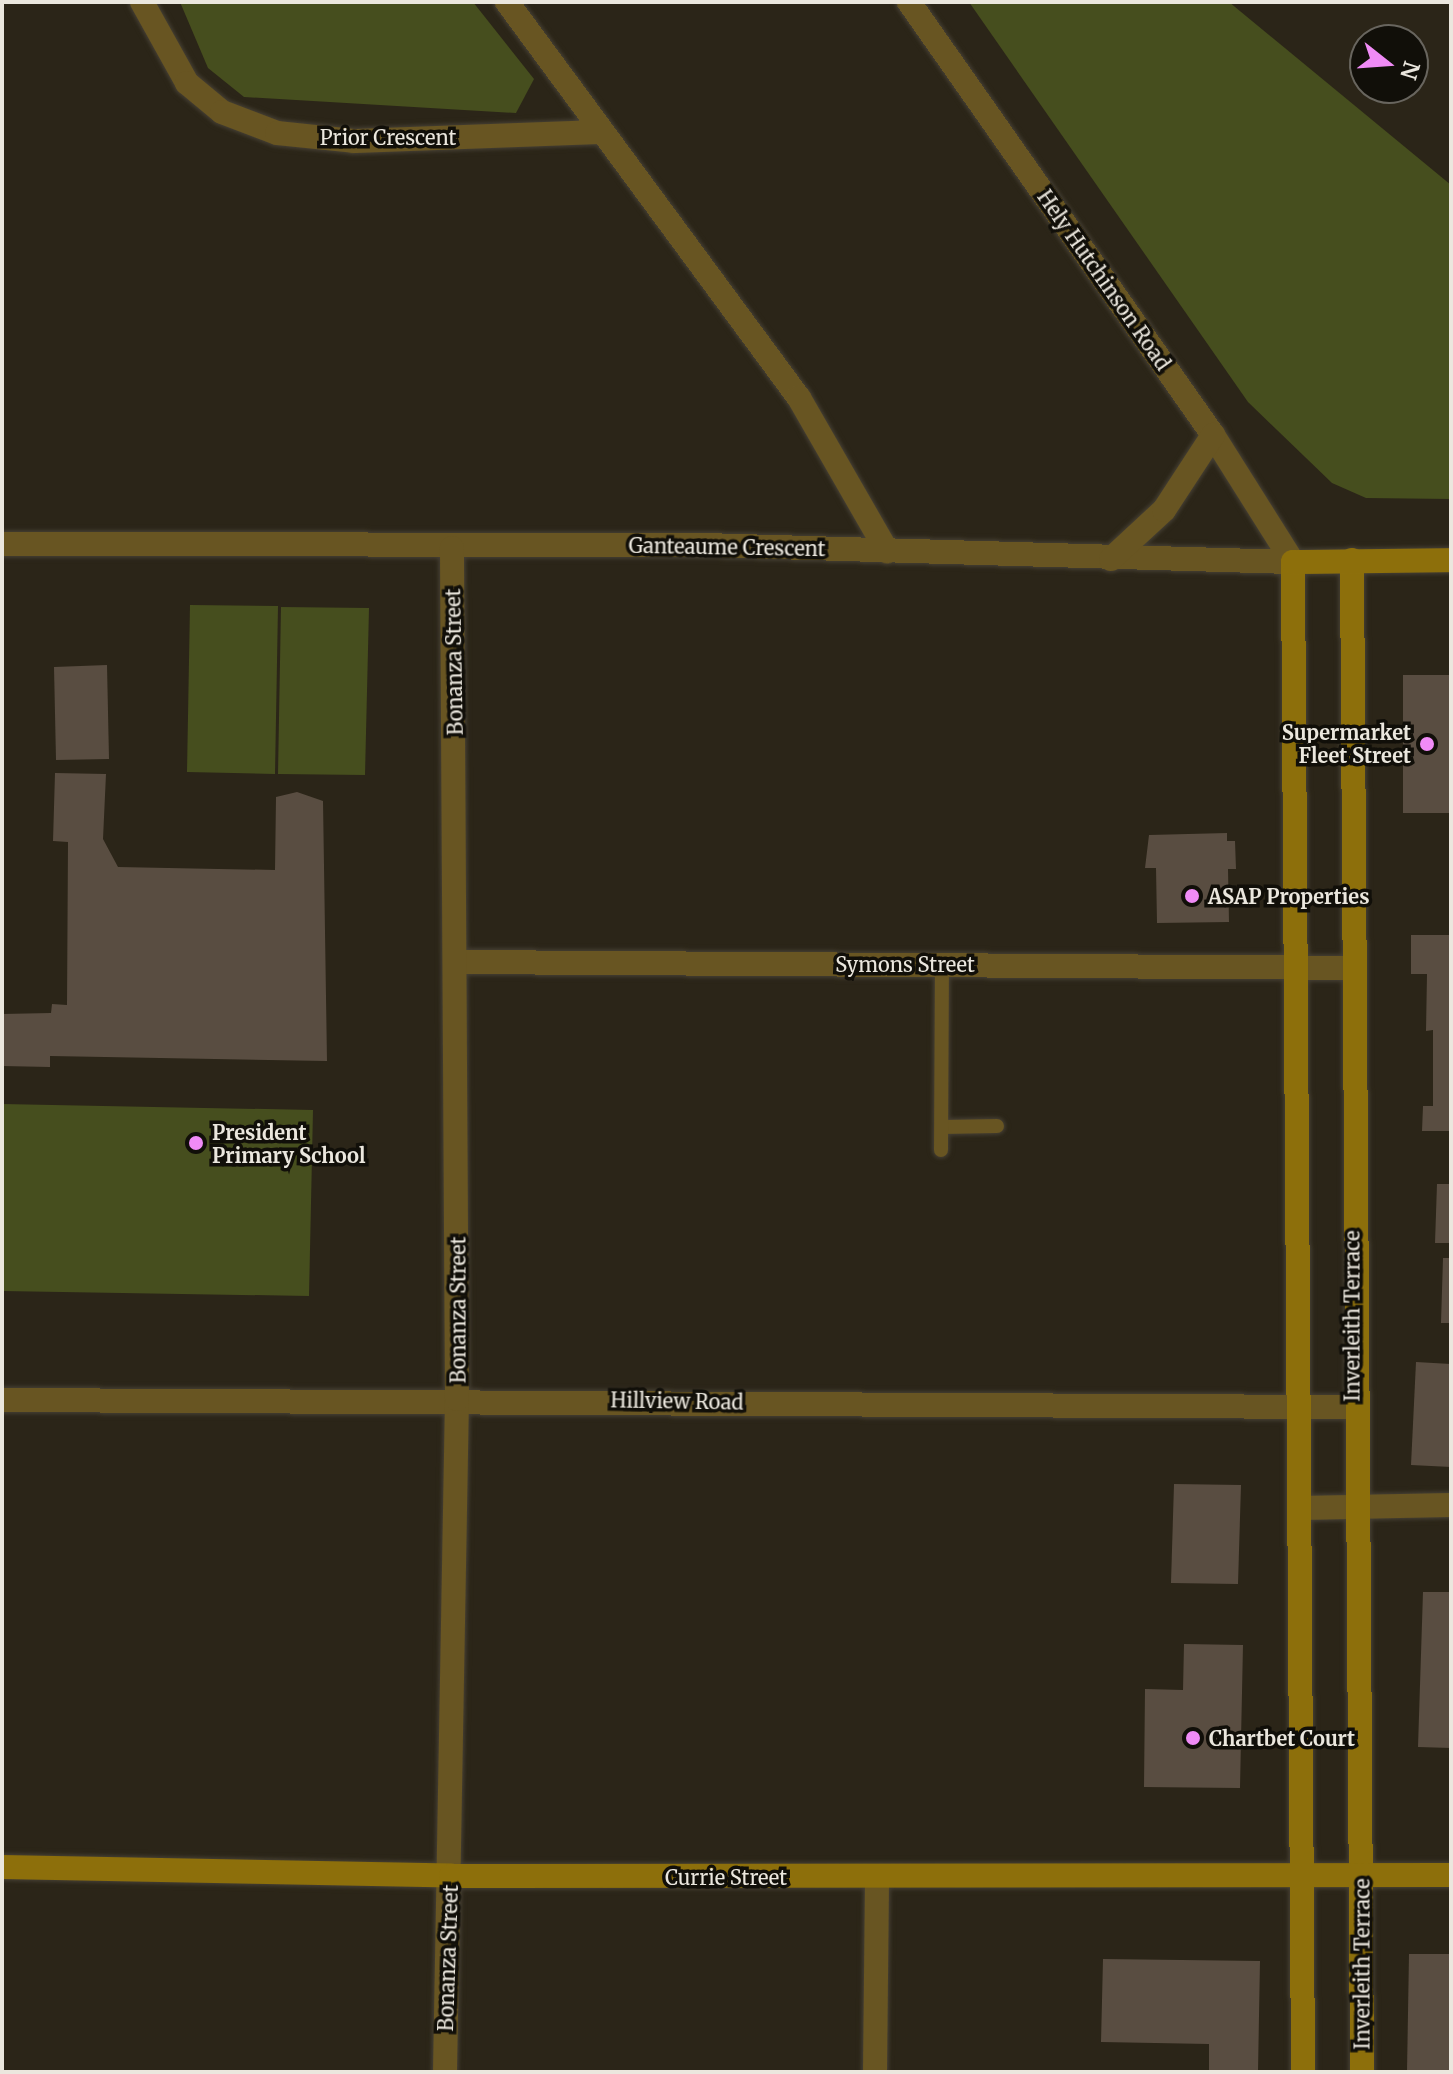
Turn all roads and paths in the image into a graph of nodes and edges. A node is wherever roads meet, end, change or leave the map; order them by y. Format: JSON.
{"nodes":[{"id":1,"x":142,"y":2,"type":"edge"},
{"id":2,"x":507,"y":2,"type":"edge"},
{"id":3,"x":909,"y":2,"type":"edge"},
{"id":4,"x":601,"y":132,"type":"junction"},
{"id":5,"x":1213,"y":435,"type":"junction"},
{"id":6,"x":2,"y":544,"type":"edge"},
{"id":7,"x":452,"y":548,"type":"junction"},
{"id":8,"x":887,"y":551,"type":"junction"},
{"id":9,"x":1111,"y":559,"type":"junction"},
{"id":10,"x":1352,"y":560,"type":"junction"},
{"id":11,"x":1451,"y":560,"type":"edge"},
{"id":12,"x":1293,"y":562,"type":"junction"},
{"id":13,"x":458,"y":962,"type":"junction"},
{"id":14,"x":942,"y":964,"type":"junction"},
{"id":15,"x":1296,"y":965,"type":"junction"},
{"id":16,"x":1352,"y":968,"type":"junction"},
{"id":17,"x":997,"y":1126,"type":"dead end"},
{"id":18,"x":942,"y":1127,"type":"junction"},
{"id":19,"x":941,"y":1150,"type":"dead end"},
{"id":20,"x":457,"y":1399,"type":"junction"},
{"id":21,"x":2,"y":1400,"type":"edge"},
{"id":22,"x":1296,"y":1406,"type":"junction"},
{"id":23,"x":1352,"y":1407,"type":"junction"},
{"id":24,"x":1451,"y":1505,"type":"edge"},
{"id":25,"x":1356,"y":1507,"type":"junction"},
{"id":26,"x":1300,"y":1508,"type":"junction"},
{"id":27,"x":2,"y":1867,"type":"edge"},
{"id":28,"x":1303,"y":1875,"type":"junction"},
{"id":29,"x":1362,"y":1875,"type":"junction"},
{"id":30,"x":1451,"y":1875,"type":"edge"},
{"id":31,"x":451,"y":1876,"type":"junction"},
{"id":32,"x":877,"y":1878,"type":"junction"},
{"id":33,"x":445,"y":2072,"type":"edge"},
{"id":34,"x":875,"y":2072,"type":"edge"},
{"id":35,"x":1303,"y":2072,"type":"edge"},
{"id":36,"x":1362,"y":2072,"type":"edge"}],
"edges":[{"from":1,"to":4,"type":"street","name":"Prior Crescent"},
{"from":2,"to":4,"type":"street"},
{"from":3,"to":5,"type":"street","name":"Hely Hutchinson Road"},
{"from":4,"to":8,"type":"street"},
{"from":5,"to":9,"type":"street"},
{"from":5,"to":12,"type":"street","name":"Hely Hutchinson Road"},
{"from":6,"to":7,"type":"street","name":"Ganteaume Crescent"},
{"from":7,"to":8,"type":"street","name":"Ganteaume Crescent"},
{"from":7,"to":13,"type":"street","name":"Bonanza Street"},
{"from":8,"to":9,"type":"street","name":"Ganteaume Crescent"},
{"from":9,"to":12,"type":"street","name":"Ganteaume Crescent"},
{"from":10,"to":11,"type":"street","name":"Ganteaume Crescent"},
{"from":10,"to":12,"type":"street","name":"Ganteaume Crescent"},
{"from":10,"to":16,"type":"street","name":"Inverleith Terrace"},
{"from":12,"to":15,"type":"street"},
{"from":13,"to":14,"type":"street","name":"Symons Street"},
{"from":13,"to":20,"type":"street","name":"Bonanza Street"},
{"from":14,"to":15,"type":"street","name":"Symons Street"},
{"from":14,"to":18,"type":"lane"},
{"from":15,"to":16,"type":"street","name":"Symons Street"},
{"from":15,"to":22,"type":"street"},
{"from":16,"to":23,"type":"street","name":"Inverleith Terrace"},
{"from":17,"to":18,"type":"lane"},
{"from":18,"to":19,"type":"lane"},
{"from":20,"to":21,"type":"street","name":"Hillview Road"},
{"from":20,"to":22,"type":"street","name":"Hillview Road"},
{"from":20,"to":31,"type":"street","name":"Bonanza Street"},
{"from":22,"to":23,"type":"street","name":"Hillview Road"},
{"from":22,"to":26,"type":"street"},
{"from":23,"to":25,"type":"street","name":"Inverleith Terrace"},
{"from":24,"to":25,"type":"street"},
{"from":25,"to":26,"type":"street"},
{"from":25,"to":29,"type":"street","name":"Inverleith Terrace"},
{"from":26,"to":28,"type":"street"},
{"from":27,"to":31,"type":"street","name":"Currie Street"},
{"from":28,"to":29,"type":"street","name":"Currie Street"},
{"from":28,"to":32,"type":"street","name":"Currie Street"},
{"from":28,"to":35,"type":"street"},
{"from":29,"to":30,"type":"street","name":"Currie Street"},
{"from":29,"to":36,"type":"street","name":"Inverleith Terrace"},
{"from":31,"to":32,"type":"street","name":"Currie Street"},
{"from":31,"to":33,"type":"street","name":"Bonanza Street"},
{"from":32,"to":34,"type":"street"}]}
